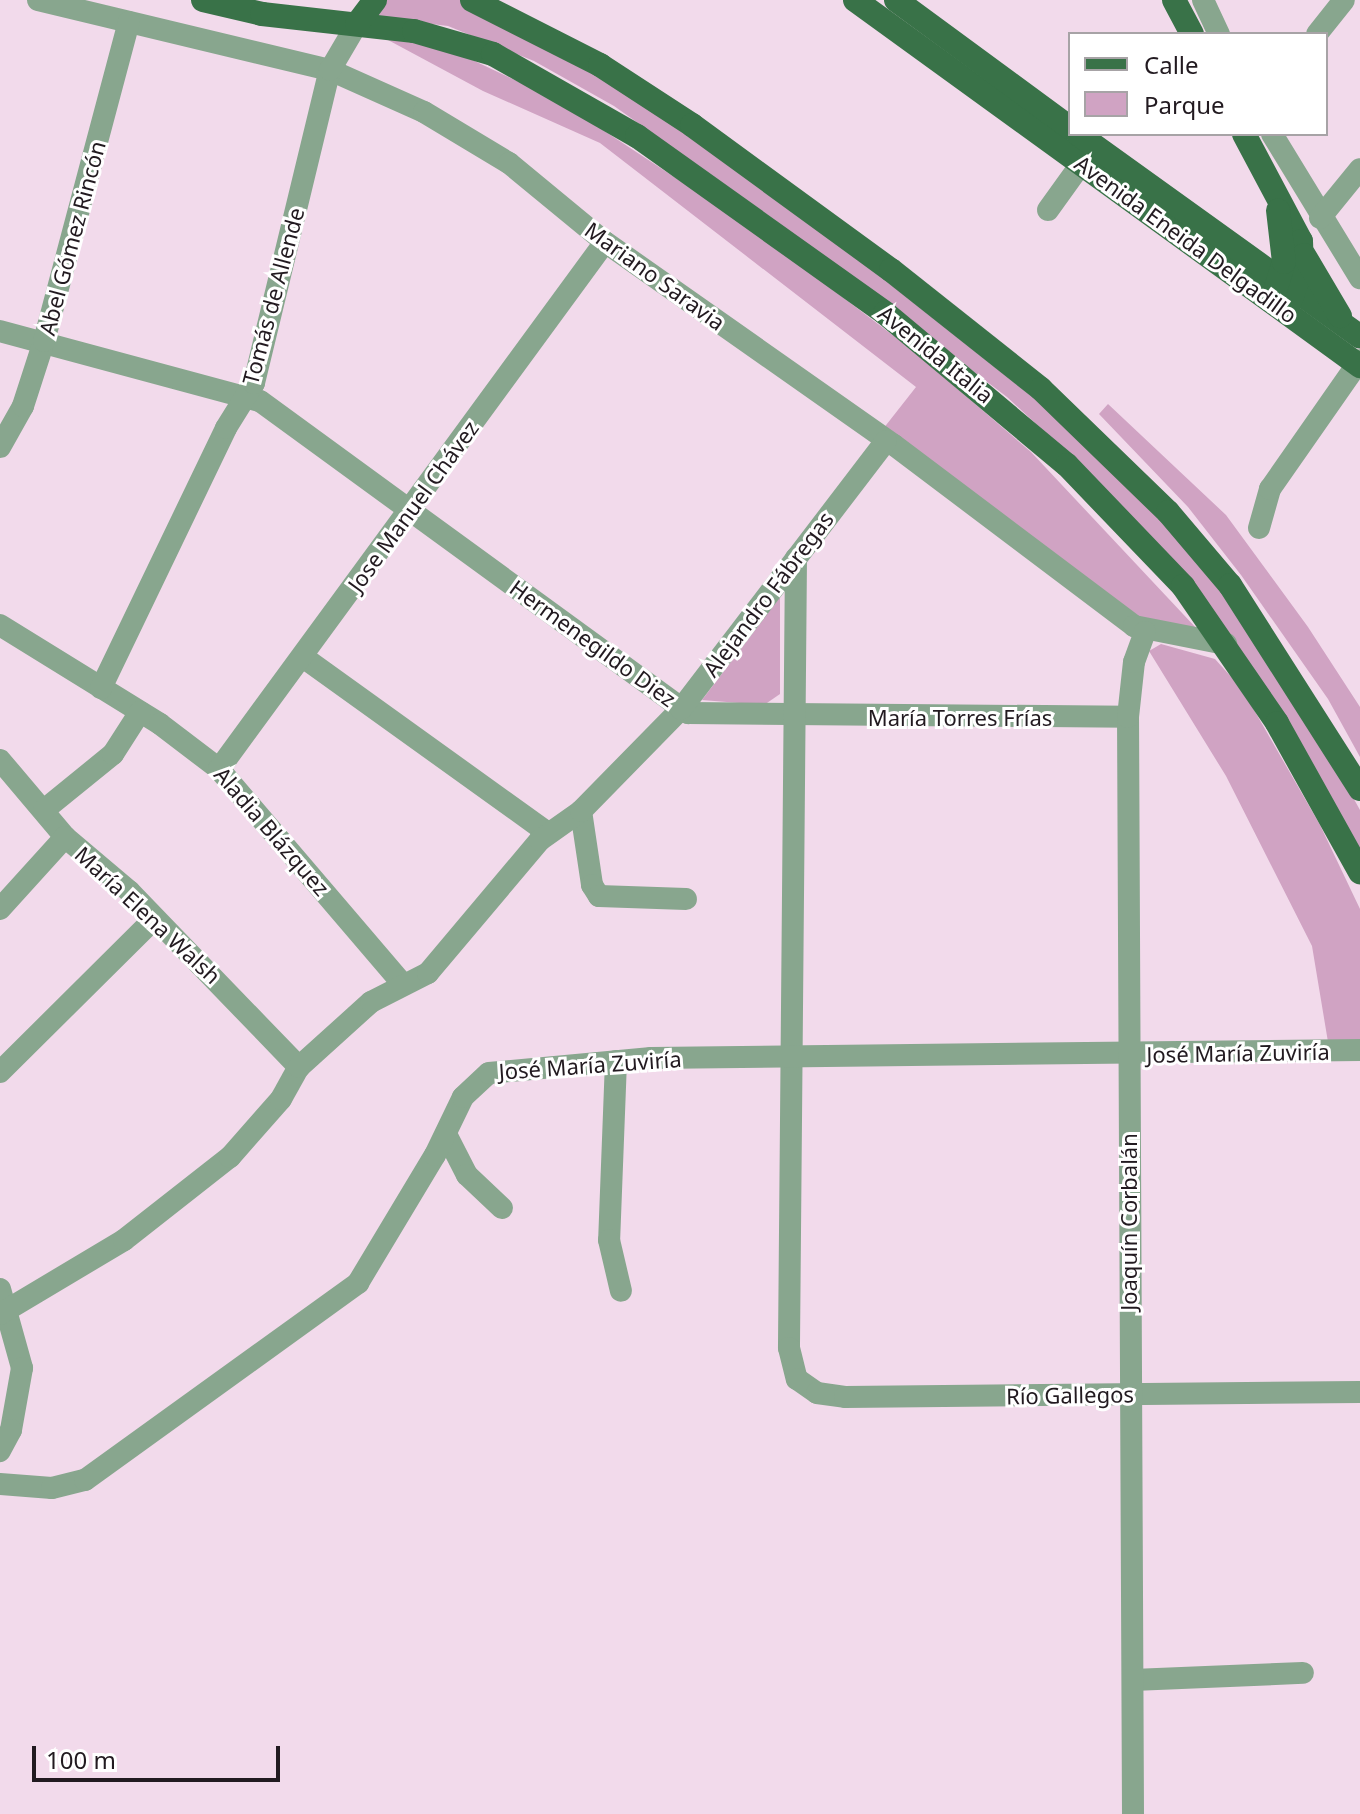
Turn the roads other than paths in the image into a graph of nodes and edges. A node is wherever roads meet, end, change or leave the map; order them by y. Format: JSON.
{"nodes":[{"id":1,"x":38,"y":0,"type":"edge"},
{"id":2,"x":203,"y":0,"type":"edge"},
{"id":3,"x":375,"y":0,"type":"edge"},
{"id":4,"x":472,"y":0,"type":"edge"},
{"id":5,"x":855,"y":0,"type":"edge"},
{"id":6,"x":896,"y":0,"type":"edge"},
{"id":7,"x":1174,"y":0,"type":"edge"},
{"id":8,"x":1203,"y":0,"type":"edge"},
{"id":9,"x":1344,"y":0,"type":"edge"},
{"id":10,"x":129,"y":22,"type":"junction"},
{"id":11,"x":357,"y":24,"type":"junction"},
{"id":12,"x":1191,"y":32,"type":"edge"},
{"id":13,"x":1218,"y":32,"type":"edge"},
{"id":14,"x":1319,"y":32,"type":"edge"},
{"id":15,"x":330,"y":70,"type":"junction"},
{"id":16,"x":1068,"y":127,"type":"edge"},
{"id":17,"x":1081,"y":136,"type":"edge"},
{"id":18,"x":1245,"y":136,"type":"edge"},
{"id":19,"x":1273,"y":136,"type":"edge"},
{"id":20,"x":1081,"y":164,"type":"junction"},
{"id":21,"x":1360,"y":169,"type":"edge"},
{"id":22,"x":1048,"y":210,"type":"dead end"},
{"id":23,"x":1278,"y":210,"type":"junction"},
{"id":24,"x":1320,"y":218,"type":"junction"},
{"id":25,"x":605,"y":242,"type":"junction"},
{"id":26,"x":1232,"y":246,"type":"junction"},
{"id":27,"x":1304,"y":255,"type":"junction"},
{"id":28,"x":1360,"y":278,"type":"edge"},
{"id":29,"x":1283,"y":295,"type":"junction"},
{"id":30,"x":0,"y":331,"type":"edge"},
{"id":31,"x":1354,"y":333,"type":"edge"},
{"id":32,"x":44,"y":341,"type":"junction"},
{"id":33,"x":1359,"y":363,"type":"edge"},
{"id":34,"x":247,"y":395,"type":"junction"},
{"id":35,"x":886,"y":441,"type":"junction"},
{"id":36,"x":0,"y":447,"type":"edge"},
{"id":37,"x":411,"y":509,"type":"junction"},
{"id":38,"x":1259,"y":528,"type":"dead end"},
{"id":39,"x":796,"y":558,"type":"junction"},
{"id":40,"x":0,"y":625,"type":"edge"},
{"id":41,"x":1145,"y":632,"type":"junction"},
{"id":42,"x":1226,"y":644,"type":"junction"},
{"id":43,"x":303,"y":657,"type":"junction"},
{"id":44,"x":101,"y":688,"type":"junction"},
{"id":45,"x":681,"y":709,"type":"junction"},
{"id":46,"x":140,"y":712,"type":"junction"},
{"id":47,"x":1128,"y":717,"type":"junction"},
{"id":48,"x":793,"y":718,"type":"junction"},
{"id":49,"x":0,"y":760,"type":"edge"},
{"id":50,"x":219,"y":769,"type":"junction"},
{"id":51,"x":1360,"y":789,"type":"edge"},
{"id":52,"x":44,"y":810,"type":"junction"},
{"id":53,"x":581,"y":811,"type":"junction"},
{"id":54,"x":548,"y":833,"type":"junction"},
{"id":55,"x":65,"y":837,"type":"junction"},
{"id":56,"x":1360,"y":872,"type":"edge"},
{"id":57,"x":686,"y":899,"type":"dead end"},
{"id":58,"x":0,"y":909,"type":"edge"},
{"id":59,"x":155,"y":918,"type":"junction"},
{"id":60,"x":402,"y":983,"type":"junction"},
{"id":61,"x":1360,"y":1050,"type":"edge"},
{"id":62,"x":792,"y":1056,"type":"junction"},
{"id":63,"x":1129,"y":1056,"type":"junction"},
{"id":64,"x":616,"y":1061,"type":"junction"},
{"id":65,"x":299,"y":1067,"type":"junction"},
{"id":66,"x":0,"y":1071,"type":"edge"},
{"id":67,"x":446,"y":1134,"type":"junction"},
{"id":68,"x":502,"y":1208,"type":"dead end"},
{"id":69,"x":621,"y":1291,"type":"dead end"},
{"id":70,"x":2,"y":1304,"type":"edge"},
{"id":71,"x":1360,"y":1392,"type":"edge"},
{"id":72,"x":1130,"y":1395,"type":"junction"},
{"id":73,"x":0,"y":1451,"type":"edge"},
{"id":74,"x":2,"y":1486,"type":"edge"},
{"id":75,"x":1303,"y":1673,"type":"dead end"},
{"id":76,"x":1133,"y":1680,"type":"junction"},
{"id":77,"x":1133,"y":1814,"type":"edge"}],
"edges":[{"from":1,"to":10,"type":"street","name":"Mariano Saravia"},
{"from":2,"to":11,"type":"main road","name":"Avenida Italia"},
{"from":3,"to":11,"type":"main road"},
{"from":4,"to":51,"type":"main road","name":"Avenida Italia"},
{"from":5,"to":20,"type":"main road","name":"Avenida Eneida Delgadillo"},
{"from":6,"to":16,"type":"main road","name":"Avenida Eneida Delgadillo"},
{"from":7,"to":12,"type":"main road"},
{"from":8,"to":13,"type":"street"},
{"from":9,"to":14,"type":"street"},
{"from":10,"to":15,"type":"street","name":"Mariano Saravia"},
{"from":10,"to":32,"type":"street","name":"Abel Gómez Rincón"},
{"from":11,"to":15,"type":"street","name":"Tomás de Allende"},
{"from":11,"to":42,"type":"main road","name":"Avenida Italia"},
{"from":15,"to":25,"type":"street","name":"Mariano Saravia"},
{"from":15,"to":34,"type":"street","name":"Tomás de Allende"},
{"from":17,"to":26,"type":"main road","name":"Avenida Eneida Delgadillo"},
{"from":18,"to":23,"type":"main road"},
{"from":19,"to":24,"type":"street"},
{"from":20,"to":22,"type":"street"},
{"from":20,"to":29,"type":"main road","name":"Avenida Eneida Delgadillo"},
{"from":21,"to":24,"type":"street"},
{"from":23,"to":26,"type":"main road"},
{"from":23,"to":27,"type":"main road"},
{"from":23,"to":29,"type":"main road"},
{"from":24,"to":28,"type":"street"},
{"from":25,"to":35,"type":"street","name":"Mariano Saravia"},
{"from":25,"to":37,"type":"street","name":"Jose Manuel Chávez"},
{"from":26,"to":29,"type":"main road","name":"Avenida Eneida Delgadillo"},
{"from":27,"to":29,"type":"main road"},
{"from":27,"to":31,"type":"main road"},
{"from":29,"to":31,"type":"main road","name":"Avenida Eneida Delgadillo"},
{"from":29,"to":33,"type":"main road","name":"Avenida Eneida Delgadillo"},
{"from":30,"to":32,"type":"street","name":"Hermenegildo Diez"},
{"from":32,"to":34,"type":"street","name":"Hermenegildo Diez"},
{"from":32,"to":36,"type":"street","name":"Abel Gómez Rincón"},
{"from":33,"to":38,"type":"street"},
{"from":34,"to":37,"type":"street","name":"Hermenegildo Diez"},
{"from":34,"to":44,"type":"street","name":"Tomás de Allende"},
{"from":35,"to":39,"type":"street","name":"Alejandro Fábregas"},
{"from":35,"to":41,"type":"street","name":"Mariano Saravia"},
{"from":37,"to":43,"type":"street","name":"Jose Manuel Chávez"},
{"from":37,"to":45,"type":"street","name":"Hermenegildo Diez"},
{"from":39,"to":45,"type":"street","name":"Alejandro Fábregas"},
{"from":39,"to":48,"type":"street"},
{"from":40,"to":44,"type":"street","name":"Aladia Blázquez"},
{"from":41,"to":42,"type":"street","name":"Mariano Saravia"},
{"from":41,"to":47,"type":"street","name":"Joaquín Corbalán"},
{"from":42,"to":56,"type":"main road","name":"Avenida Italia"},
{"from":43,"to":50,"type":"street","name":"Jose Manuel Chávez"},
{"from":43,"to":54,"type":"street"},
{"from":44,"to":46,"type":"street","name":"Aladia Blázquez"},
{"from":45,"to":48,"type":"street","name":"Hermenegildo Diez"},
{"from":45,"to":53,"type":"street","name":"Alejandro Fábregas"},
{"from":46,"to":50,"type":"street","name":"Aladia Blázquez"},
{"from":46,"to":52,"type":"street"},
{"from":47,"to":48,"type":"street","name":"María Torres Frías"},
{"from":47,"to":63,"type":"street","name":"Joaquín Corbalán"},
{"from":48,"to":62,"type":"street"},
{"from":49,"to":52,"type":"street","name":"María Elena Walsh"},
{"from":50,"to":60,"type":"street","name":"Aladia Blázquez"},
{"from":52,"to":55,"type":"street","name":"María Elena Walsh"},
{"from":53,"to":54,"type":"street","name":"Alejandro Fábregas"},
{"from":53,"to":57,"type":"street"},
{"from":54,"to":60,"type":"street","name":"Alejandro Fábregas"},
{"from":55,"to":58,"type":"street"},
{"from":55,"to":59,"type":"street","name":"María Elena Walsh"},
{"from":59,"to":65,"type":"street","name":"María Elena Walsh"},
{"from":59,"to":66,"type":"street"},
{"from":60,"to":65,"type":"street","name":"Alejandro Fábregas"},
{"from":61,"to":63,"type":"street","name":"José María Zuviría"},
{"from":62,"to":63,"type":"street","name":"José María Zuviría"},
{"from":62,"to":64,"type":"street","name":"José María Zuviría"},
{"from":62,"to":72,"type":"street","name":"Río Gallegos"},
{"from":63,"to":72,"type":"street","name":"Joaquín Corbalán"},
{"from":64,"to":67,"type":"street","name":"José María Zuviría"},
{"from":64,"to":69,"type":"street"},
{"from":65,"to":70,"type":"street","name":"Alejandro Fábregas"},
{"from":67,"to":68,"type":"street"},
{"from":67,"to":74,"type":"street","name":"José María Zuviría"},
{"from":70,"to":73,"type":"street"},
{"from":71,"to":72,"type":"street","name":"Río Gallegos"},
{"from":72,"to":76,"type":"street","name":"Joaquín Corbalán"},
{"from":75,"to":76,"type":"street"},
{"from":76,"to":77,"type":"street","name":"Joaquín Corbalán"}]}
